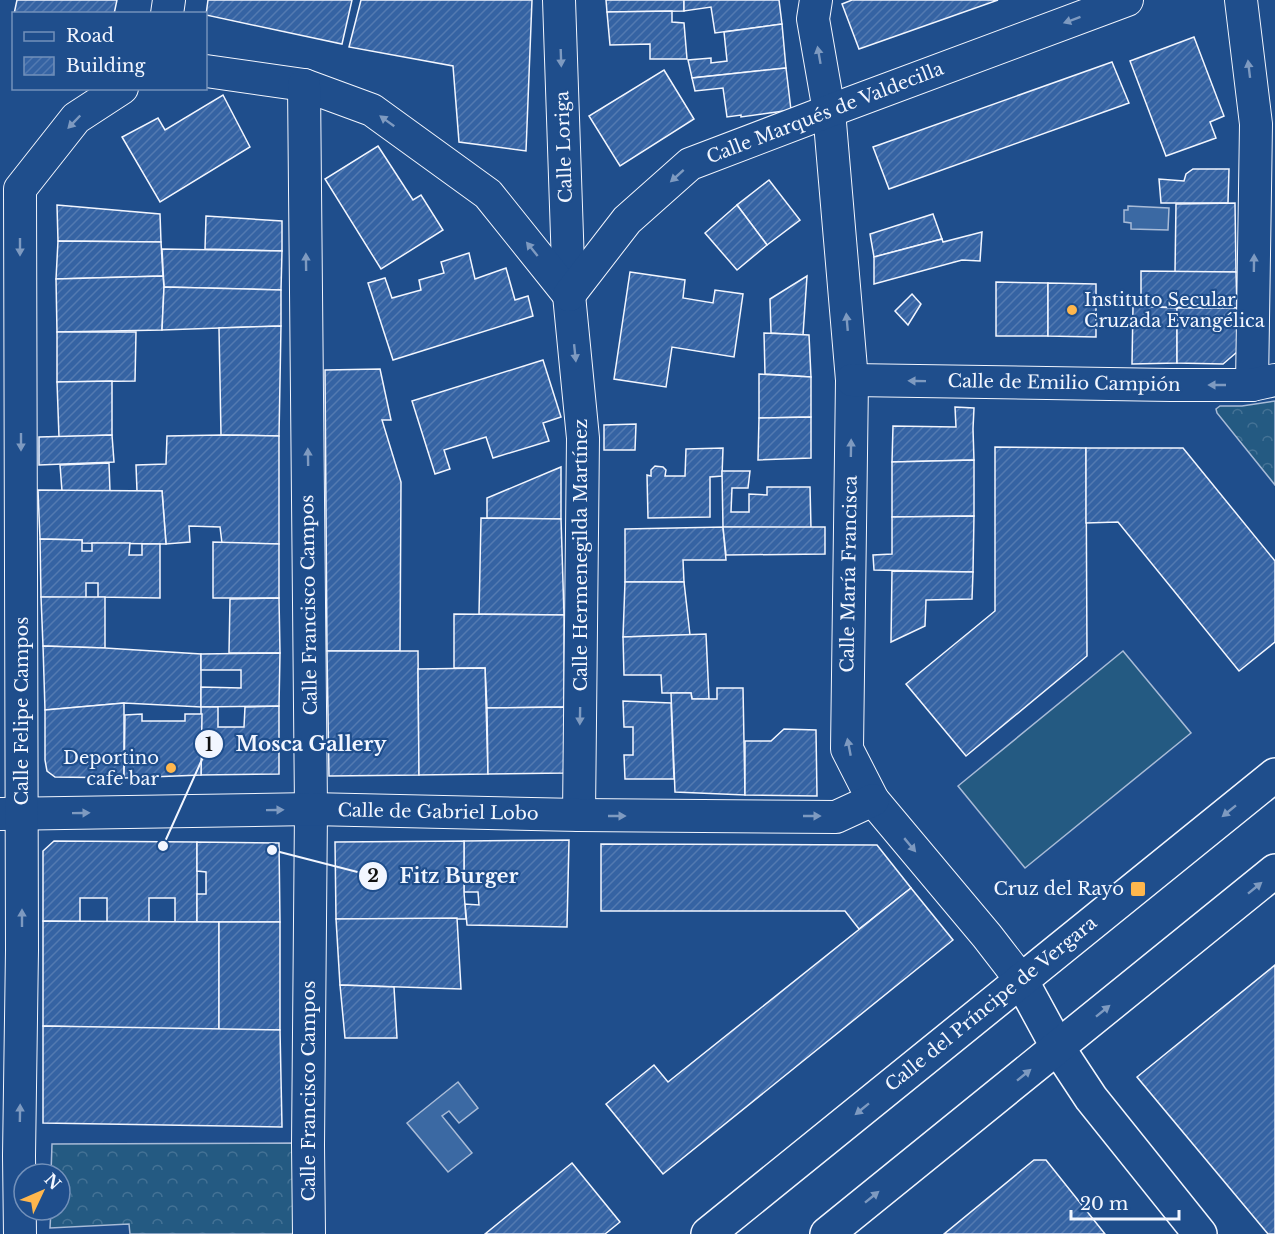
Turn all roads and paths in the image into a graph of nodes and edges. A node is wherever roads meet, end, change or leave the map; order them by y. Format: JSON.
{"nodes":[{"id":1,"x":559,"y":0,"type":"edge"},
{"id":2,"x":816,"y":0,"type":"edge"},
{"id":3,"x":1127,"y":0,"type":"edge"},
{"id":4,"x":1241,"y":0,"type":"edge"},
{"id":5,"x":207,"y":71,"type":"edge"},
{"id":6,"x":304,"y":85,"type":"junction"},
{"id":7,"x":119,"y":90,"type":"edge"},
{"id":8,"x":829,"y":111,"type":"junction"},
{"id":9,"x":569,"y":295,"type":"junction"},
{"id":10,"x":852,"y":380,"type":"junction"},
{"id":11,"x":1263,"y":382,"type":"edge"},
{"id":12,"x":1275,"y":775,"type":"edge"},
{"id":13,"x":873,"y":800,"type":"junction"},
{"id":14,"x":311,"y":809,"type":"junction"},
{"id":15,"x":11,"y":814,"type":"edge"},
{"id":16,"x":579,"y":815,"type":"junction"},
{"id":17,"x":1275,"y":871,"type":"edge"},
{"id":18,"x":1021,"y":980,"type":"junction"},
{"id":19,"x":1058,"y":1048,"type":"junction"},
{"id":20,"x":10,"y":1155,"type":"edge"},
{"id":21,"x":20,"y":1234,"type":"edge"},
{"id":22,"x":309,"y":1234,"type":"edge"},
{"id":23,"x":708,"y":1234,"type":"edge"},
{"id":24,"x":827,"y":1234,"type":"edge"},
{"id":25,"x":1200,"y":1234,"type":"edge"}],
"edges":[{"from":1,"to":9,"type":"street","name":"Calle Loriga","one_way":true},
{"from":8,"to":2,"type":"street","name":"Calle María Francisca","one_way":true},
{"from":3,"to":8,"type":"street","name":"Calle Marqués de Valdecilla","one_way":true},
{"from":11,"to":4,"type":"street","one_way":true},
{"from":5,"to":6,"type":"street"},
{"from":9,"to":6,"type":"street","one_way":true},
{"from":14,"to":6,"type":"street","name":"Calle Francisco Campos","one_way":true},
{"from":7,"to":15,"type":"street","name":"Calle Felipe Campos","one_way":true},
{"from":8,"to":9,"type":"street","name":"Calle Marqués de Valdecilla","one_way":true},
{"from":10,"to":8,"type":"street","name":"Calle María Francisca","one_way":true},
{"from":9,"to":16,"type":"street","name":"Calle Hermenegilda Martínez","one_way":true},
{"from":11,"to":10,"type":"street","name":"Calle de Emilio Campión","one_way":true},
{"from":13,"to":10,"type":"street","name":"Calle María Francisca","one_way":true},
{"from":12,"to":18,"type":"main road","name":"Calle del Príncipe de Vergara","one_way":true},
{"from":16,"to":13,"type":"street","name":"Calle de Gabriel Lobo","one_way":true},
{"from":13,"to":18,"type":"street","name":"Calle María Francisca","one_way":true},
{"from":15,"to":14,"type":"street","name":"Calle de Gabriel Lobo","one_way":true},
{"from":14,"to":16,"type":"street","name":"Calle de Gabriel Lobo"},
{"from":14,"to":22,"type":"street","name":"Calle Francisco Campos"},
{"from":20,"to":15,"type":"street","name":"Calle Felipe Campos","one_way":true},
{"from":19,"to":17,"type":"main road","one_way":true},
{"from":18,"to":19,"type":"main road"},
{"from":18,"to":23,"type":"main road","name":"Calle del Príncipe de Vergara","one_way":true},
{"from":24,"to":19,"type":"main road","one_way":true},
{"from":19,"to":25,"type":"main road"},
{"from":20,"to":21,"type":"street","name":"Calle Felipe Campos"}]}
